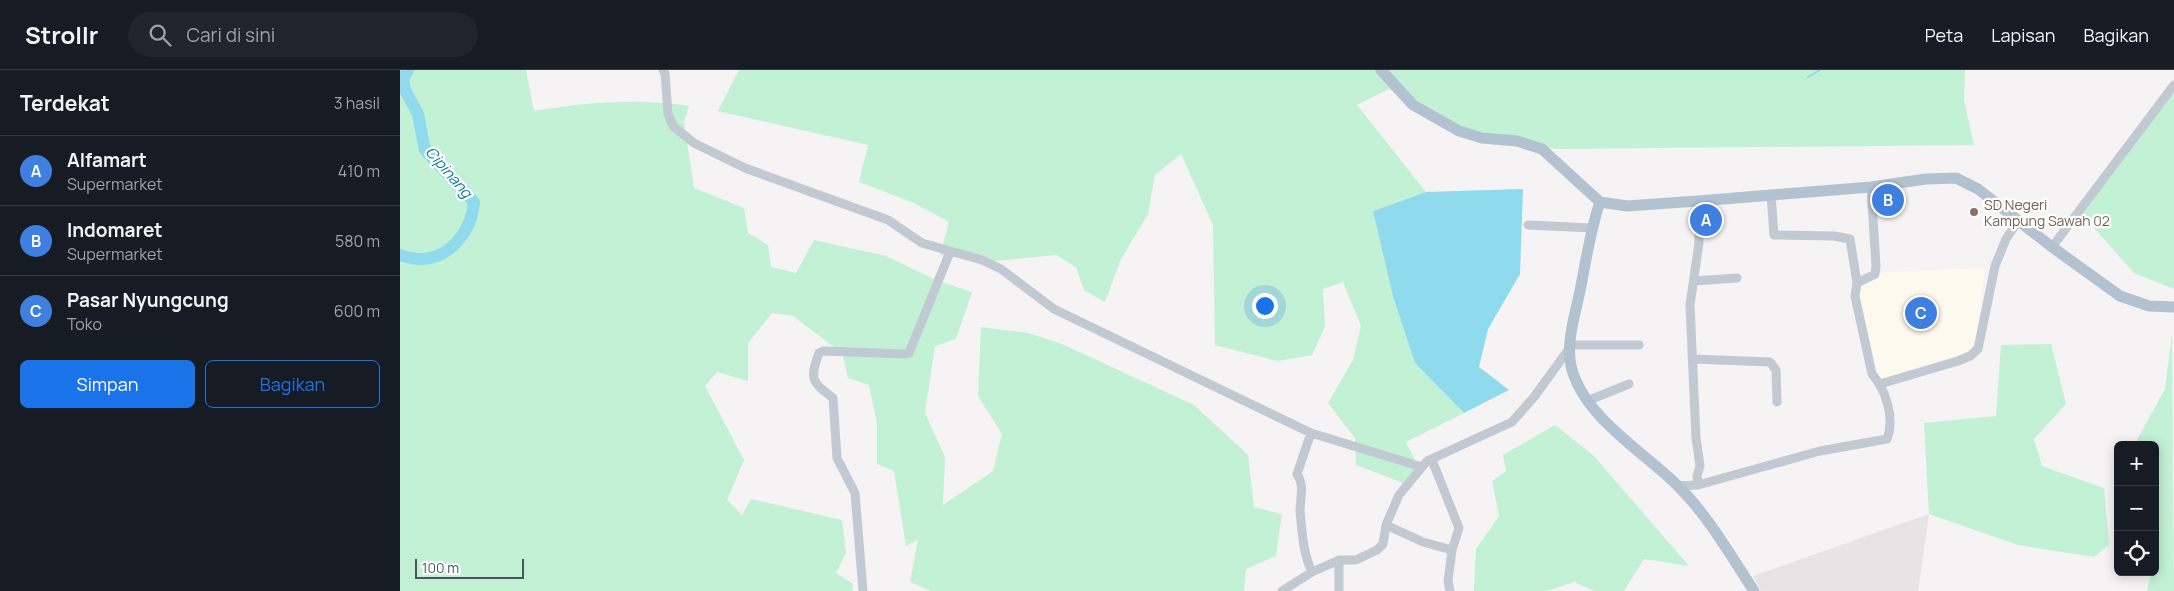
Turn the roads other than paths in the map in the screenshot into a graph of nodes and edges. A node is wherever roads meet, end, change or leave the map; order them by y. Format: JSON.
{"nodes":[{"id":1,"x":663,"y":70,"type":"edge"},
{"id":2,"x":1381,"y":70,"type":"edge"},
{"id":3,"x":2174,"y":85,"type":"edge"},
{"id":4,"x":1871,"y":187,"type":"junction"},
{"id":5,"x":1771,"y":195,"type":"junction"},
{"id":6,"x":1600,"y":202,"type":"junction"},
{"id":7,"x":1698,"y":202,"type":"junction"},
{"id":8,"x":2018,"y":220,"type":"junction"},
{"id":9,"x":1528,"y":225,"type":"dead end"},
{"id":10,"x":1592,"y":228,"type":"junction"},
{"id":11,"x":2052,"y":247,"type":"junction"},
{"id":12,"x":950,"y":252,"type":"junction"},
{"id":13,"x":1737,"y":278,"type":"dead end"},
{"id":14,"x":1694,"y":281,"type":"junction"},
{"id":15,"x":1857,"y":283,"type":"junction"},
{"id":16,"x":2174,"y":307,"type":"edge"},
{"id":17,"x":1639,"y":345,"type":"dead end"},
{"id":18,"x":1569,"y":347,"type":"junction"},
{"id":19,"x":1693,"y":359,"type":"junction"},
{"id":20,"x":1629,"y":384,"type":"dead end"},
{"id":21,"x":1880,"y":384,"type":"junction"},
{"id":22,"x":1587,"y":401,"type":"junction"},
{"id":23,"x":1777,"y":402,"type":"dead end"},
{"id":24,"x":1311,"y":433,"type":"junction"},
{"id":25,"x":1432,"y":460,"type":"junction"},
{"id":26,"x":1422,"y":467,"type":"junction"},
{"id":27,"x":1678,"y":486,"type":"junction"},
{"id":28,"x":1698,"y":486,"type":"junction"},
{"id":29,"x":1386,"y":525,"type":"junction"},
{"id":30,"x":1452,"y":550,"type":"junction"},
{"id":31,"x":1339,"y":560,"type":"junction"},
{"id":32,"x":1312,"y":572,"type":"junction"},
{"id":33,"x":863,"y":591,"type":"edge"},
{"id":34,"x":1282,"y":591,"type":"edge"},
{"id":35,"x":1339,"y":591,"type":"edge"},
{"id":36,"x":1450,"y":591,"type":"edge"},
{"id":37,"x":1754,"y":591,"type":"edge"}],
"edges":[{"from":1,"to":12,"type":"street"},
{"from":2,"to":6,"type":"main road"},
{"from":3,"to":11,"type":"street"},
{"from":4,"to":5,"type":"main road"},
{"from":4,"to":8,"type":"main road"},
{"from":4,"to":15,"type":"street"},
{"from":5,"to":7,"type":"main road"},
{"from":5,"to":15,"type":"street"},
{"from":6,"to":7,"type":"main road"},
{"from":6,"to":10,"type":"main road"},
{"from":7,"to":14,"type":"street"},
{"from":8,"to":11,"type":"main road"},
{"from":8,"to":21,"type":"street"},
{"from":9,"to":10,"type":"street"},
{"from":10,"to":18,"type":"main road"},
{"from":11,"to":16,"type":"main road"},
{"from":12,"to":24,"type":"street"},
{"from":12,"to":33,"type":"street"},
{"from":13,"to":14,"type":"street"},
{"from":14,"to":19,"type":"street"},
{"from":15,"to":21,"type":"street"},
{"from":17,"to":18,"type":"street"},
{"from":18,"to":22,"type":"main road"},
{"from":18,"to":25,"type":"street"},
{"from":19,"to":23,"type":"street"},
{"from":19,"to":28,"type":"street"},
{"from":20,"to":22,"type":"street"},
{"from":21,"to":28,"type":"street"},
{"from":22,"to":27,"type":"main road"},
{"from":24,"to":26,"type":"street"},
{"from":24,"to":32,"type":"street"},
{"from":25,"to":26,"type":"street"},
{"from":25,"to":30,"type":"street"},
{"from":26,"to":29,"type":"street"},
{"from":27,"to":28,"type":"street"},
{"from":27,"to":37,"type":"main road"},
{"from":29,"to":30,"type":"street"},
{"from":29,"to":31,"type":"street"},
{"from":30,"to":36,"type":"street"},
{"from":31,"to":32,"type":"street"},
{"from":31,"to":35,"type":"street"},
{"from":32,"to":34,"type":"street"}]}
